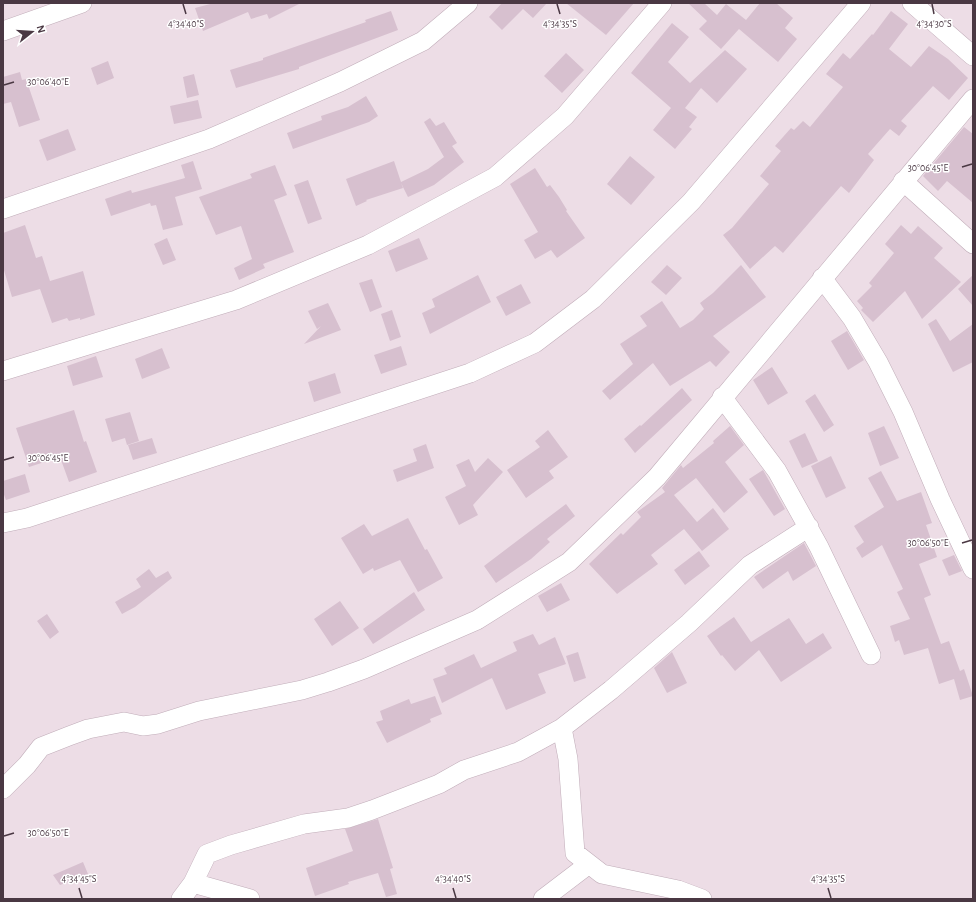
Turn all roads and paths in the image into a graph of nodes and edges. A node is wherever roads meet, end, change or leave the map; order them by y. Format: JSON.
{"nodes":[{"id":1,"x":82,"y":3,"type":"edge"},
{"id":2,"x":468,"y":3,"type":"edge"},
{"id":3,"x":662,"y":3,"type":"edge"},
{"id":4,"x":862,"y":3,"type":"edge"},
{"id":5,"x":912,"y":3,"type":"edge"},
{"id":6,"x":3,"y":31,"type":"edge"},
{"id":7,"x":973,"y":56,"type":"edge"},
{"id":8,"x":973,"y":99,"type":"edge"},
{"id":9,"x":903,"y":181,"type":"junction"},
{"id":10,"x":3,"y":209,"type":"edge"},
{"id":11,"x":973,"y":244,"type":"edge"},
{"id":12,"x":822,"y":278,"type":"junction"},
{"id":13,"x":3,"y":371,"type":"edge"},
{"id":14,"x":722,"y":397,"type":"junction"},
{"id":15,"x":3,"y":523,"type":"edge"},
{"id":16,"x":808,"y":527,"type":"junction"},
{"id":17,"x":973,"y":569,"type":"edge"},
{"id":18,"x":871,"y":656,"type":"dead end"},
{"id":19,"x":562,"y":728,"type":"junction"},
{"id":20,"x":3,"y":789,"type":"edge"},
{"id":21,"x":589,"y":864,"type":"junction"},
{"id":22,"x":193,"y":882,"type":"junction"},
{"id":23,"x":181,"y":899,"type":"edge"},
{"id":24,"x":250,"y":899,"type":"edge"},
{"id":25,"x":543,"y":899,"type":"edge"},
{"id":26,"x":700,"y":899,"type":"edge"}],
"edges":[{"from":1,"to":6,"type":"street"},
{"from":2,"to":10,"type":"street"},
{"from":3,"to":13,"type":"street"},
{"from":4,"to":15,"type":"street"},
{"from":5,"to":7,"type":"street"},
{"from":8,"to":9,"type":"street"},
{"from":9,"to":11,"type":"street"},
{"from":9,"to":12,"type":"street"},
{"from":12,"to":14,"type":"street"},
{"from":12,"to":17,"type":"street"},
{"from":14,"to":16,"type":"street"},
{"from":14,"to":20,"type":"street"},
{"from":16,"to":18,"type":"street"},
{"from":16,"to":19,"type":"street"},
{"from":19,"to":21,"type":"street"},
{"from":19,"to":22,"type":"street"},
{"from":21,"to":25,"type":"street"},
{"from":21,"to":26,"type":"street"},
{"from":22,"to":23,"type":"street"},
{"from":22,"to":24,"type":"street"}]}
